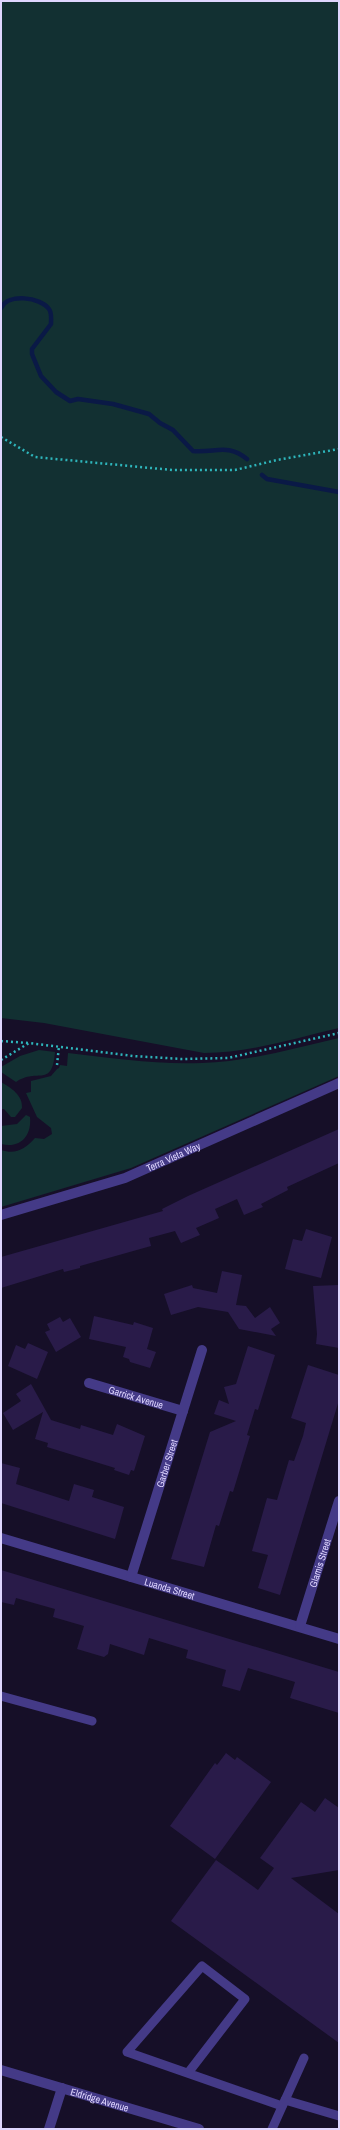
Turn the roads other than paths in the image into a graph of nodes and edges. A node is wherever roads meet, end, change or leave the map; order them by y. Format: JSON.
{"nodes":[{"id":1,"x":339,"y":1083,"type":"edge"},
{"id":2,"x":1,"y":1215,"type":"edge"},
{"id":3,"x":202,"y":1350,"type":"dead end"},
{"id":4,"x":89,"y":1383,"type":"dead end"},
{"id":5,"x":183,"y":1411,"type":"junction"},
{"id":6,"x":339,"y":1501,"type":"edge"},
{"id":7,"x":1,"y":1538,"type":"edge"},
{"id":8,"x":132,"y":1577,"type":"junction"},
{"id":9,"x":300,"y":1626,"type":"junction"},
{"id":10,"x":339,"y":1639,"type":"edge"},
{"id":11,"x":1,"y":1696,"type":"edge"},
{"id":12,"x":92,"y":1721,"type":"dead end"},
{"id":13,"x":304,"y":2058,"type":"dead end"},
{"id":14,"x":1,"y":2070,"type":"edge"},
{"id":15,"x":188,"y":2073,"type":"junction"},
{"id":16,"x":62,"y":2088,"type":"junction"},
{"id":17,"x":284,"y":2103,"type":"junction"},
{"id":18,"x":339,"y":2116,"type":"edge"},
{"id":19,"x":49,"y":2129,"type":"edge"},
{"id":20,"x":199,"y":2129,"type":"edge"},
{"id":21,"x":272,"y":2129,"type":"edge"}],
"edges":[{"from":1,"to":2,"type":"street","name":"Terra Vista Way"},
{"from":3,"to":5,"type":"street","name":"Garber Street"},
{"from":4,"to":5,"type":"street","name":"Garrick Avenue"},
{"from":5,"to":8,"type":"street","name":"Garber Street"},
{"from":6,"to":9,"type":"street","name":"Glamis Street"},
{"from":7,"to":8,"type":"street","name":"Luanda Street"},
{"from":8,"to":9,"type":"street","name":"Luanda Street"},
{"from":9,"to":10,"type":"street","name":"Luanda Street"},
{"from":11,"to":12,"type":"lane"},
{"from":13,"to":17,"type":"lane"},
{"from":14,"to":16,"type":"street","name":"Eldridge Avenue"},
{"from":15,"to":15,"type":"lane"},
{"from":15,"to":17,"type":"lane"},
{"from":16,"to":19,"type":"street"},
{"from":16,"to":20,"type":"street","name":"Eldridge Avenue"},
{"from":17,"to":18,"type":"lane"},
{"from":17,"to":21,"type":"lane"}]}
